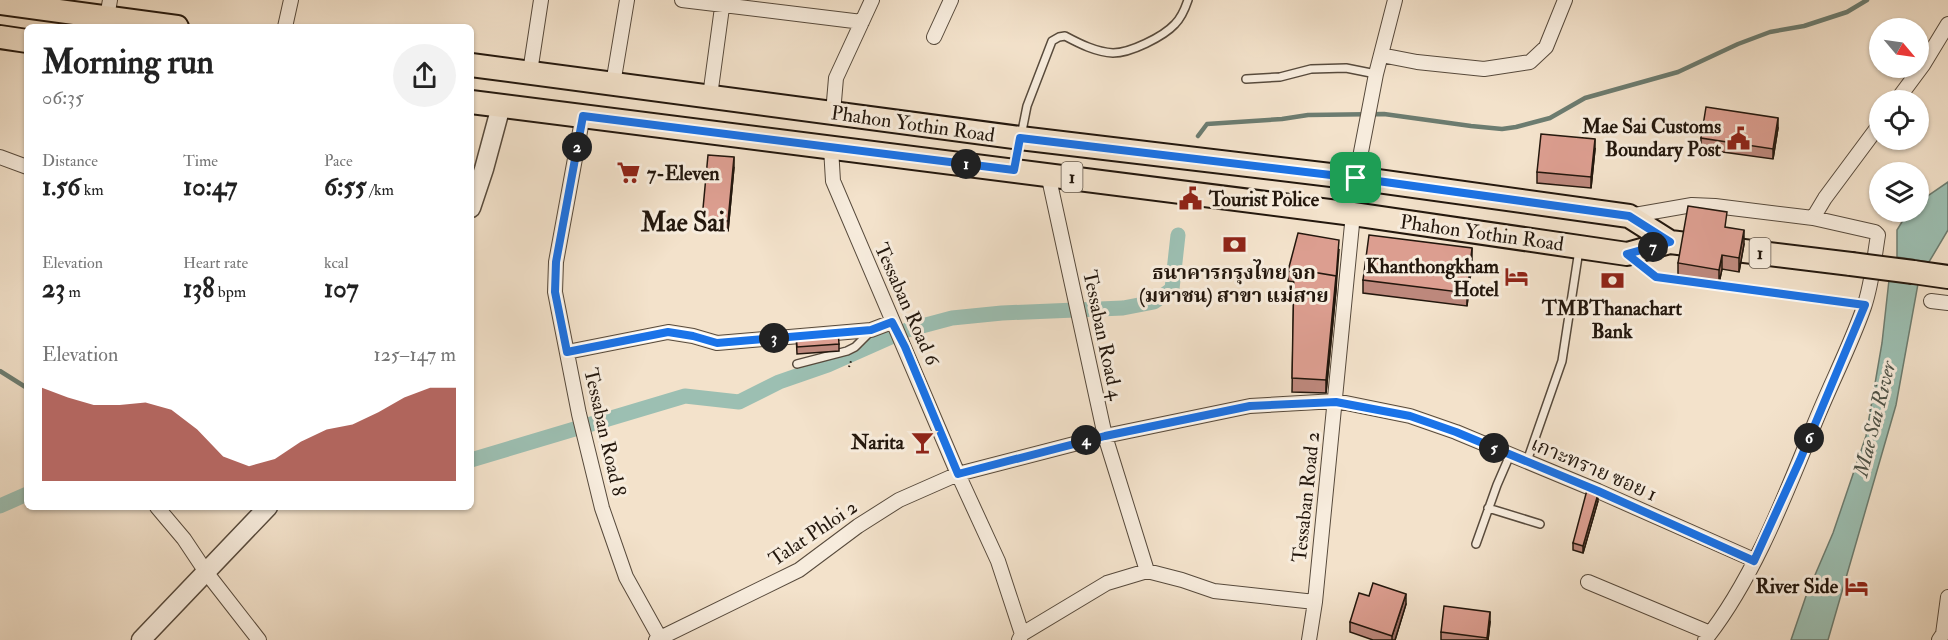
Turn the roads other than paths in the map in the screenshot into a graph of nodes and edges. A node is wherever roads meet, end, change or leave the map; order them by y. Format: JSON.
{"nodes":[{"id":1,"x":291,"y":0,"type":"edge"},
{"id":2,"x":541,"y":0,"type":"edge"},
{"id":3,"x":627,"y":0,"type":"edge"},
{"id":4,"x":682,"y":0,"type":"edge"},
{"id":5,"x":872,"y":0,"type":"edge"},
{"id":6,"x":951,"y":0,"type":"edge"},
{"id":7,"x":1188,"y":0,"type":"edge"},
{"id":8,"x":1395,"y":0,"type":"edge"},
{"id":9,"x":1565,"y":0,"type":"edge"},
{"id":10,"x":723,"y":2,"type":"edge"},
{"id":11,"x":0,"y":3,"type":"edge"},
{"id":12,"x":109,"y":9,"type":"edge"},
{"id":13,"x":862,"y":22,"type":"junction"},
{"id":14,"x":166,"y":24,"type":"edge"},
{"id":15,"x":286,"y":24,"type":"edge"},
{"id":16,"x":1948,"y":24,"type":"edge"},
{"id":17,"x":0,"y":37,"type":"edge"},
{"id":18,"x":934,"y":37,"type":"dead end"},
{"id":19,"x":24,"y":41,"type":"edge"},
{"id":20,"x":1381,"y":55,"type":"junction"},
{"id":21,"x":474,"y":65,"type":"edge"},
{"id":22,"x":530,"y":72,"type":"junction"},
{"id":23,"x":1376,"y":74,"type":"junction"},
{"id":24,"x":1246,"y":79,"type":"dead end"},
{"id":25,"x":613,"y":84,"type":"junction"},
{"id":26,"x":1904,"y":90,"type":"edge"},
{"id":27,"x":710,"y":96,"type":"junction"},
{"id":28,"x":474,"y":102,"type":"edge"},
{"id":29,"x":501,"y":106,"type":"junction"},
{"id":30,"x":832,"y":113,"type":"junction"},
{"id":31,"x":583,"y":116,"type":"junction"},
{"id":32,"x":1020,"y":138,"type":"junction"},
{"id":33,"x":1869,"y":139,"type":"edge"},
{"id":34,"x":831,"y":148,"type":"junction"},
{"id":35,"x":0,"y":157,"type":"edge"},
{"id":36,"x":24,"y":166,"type":"edge"},
{"id":37,"x":1014,"y":170,"type":"junction"},
{"id":38,"x":1048,"y":174,"type":"junction"},
{"id":39,"x":1356,"y":178,"type":"junction"},
{"id":40,"x":474,"y":199,"type":"edge"},
{"id":41,"x":1353,"y":214,"type":"junction"},
{"id":42,"x":1629,"y":216,"type":"junction"},
{"id":43,"x":1813,"y":218,"type":"junction"},
{"id":44,"x":1670,"y":242,"type":"junction"},
{"id":45,"x":1579,"y":247,"type":"junction"},
{"id":46,"x":1948,"y":277,"type":"edge"},
{"id":47,"x":1931,"y":301,"type":"dead end"},
{"id":48,"x":1948,"y":303,"type":"edge"},
{"id":49,"x":892,"y":322,"type":"junction"},
{"id":50,"x":871,"y":330,"type":"junction"},
{"id":51,"x":567,"y":352,"type":"junction"},
{"id":52,"x":797,"y":364,"type":"dead end"},
{"id":53,"x":1336,"y":402,"type":"junction"},
{"id":54,"x":1105,"y":436,"type":"junction"},
{"id":55,"x":1510,"y":455,"type":"junction"},
{"id":56,"x":1527,"y":461,"type":"junction"},
{"id":57,"x":958,"y":474,"type":"junction"},
{"id":58,"x":1488,"y":508,"type":"junction"},
{"id":59,"x":160,"y":510,"type":"edge"},
{"id":60,"x":265,"y":510,"type":"edge"},
{"id":61,"x":1540,"y":525,"type":"dead end"},
{"id":62,"x":1476,"y":544,"type":"dead end"},
{"id":63,"x":1754,"y":561,"type":"junction"},
{"id":64,"x":1148,"y":571,"type":"junction"},
{"id":65,"x":206,"y":572,"type":"junction"},
{"id":66,"x":1588,"y":582,"type":"dead end"},
{"id":67,"x":1948,"y":597,"type":"edge"},
{"id":68,"x":1315,"y":602,"type":"junction"},
{"id":69,"x":1020,"y":637,"type":"edge"},
{"id":70,"x":1708,"y":637,"type":"edge"},
{"id":71,"x":659,"y":639,"type":"edge"},
{"id":72,"x":141,"y":640,"type":"edge"},
{"id":73,"x":259,"y":640,"type":"edge"},
{"id":74,"x":1308,"y":640,"type":"edge"},
{"id":75,"x":1940,"y":640,"type":"edge"}],
"edges":[{"from":1,"to":15,"type":"street"},
{"from":2,"to":22,"type":"street"},
{"from":3,"to":25,"type":"street"},
{"from":4,"to":10,"type":"street"},
{"from":5,"to":13,"type":"street"},
{"from":6,"to":18,"type":"street"},
{"from":7,"to":32,"type":"lane"},
{"from":8,"to":20,"type":"street"},
{"from":9,"to":20,"type":"street"},
{"from":10,"to":13,"type":"street"},
{"from":10,"to":27,"type":"street"},
{"from":11,"to":12,"type":"main road"},
{"from":12,"to":14,"type":"main road"},
{"from":13,"to":30,"type":"street"},
{"from":16,"to":26,"type":"street"},
{"from":17,"to":19,"type":"main road"},
{"from":20,"to":23,"type":"street"},
{"from":21,"to":22,"type":"main road","name":"Phahon Yothin Road","number":"1"},
{"from":22,"to":25,"type":"main road","name":"Phahon Yothin Road","number":"1"},
{"from":23,"to":24,"type":"lane"},
{"from":23,"to":39,"type":"street"},
{"from":25,"to":27,"type":"main road","name":"Phahon Yothin Road","number":"1"},
{"from":27,"to":30,"type":"main road","name":"Phahon Yothin Road","number":"1"},
{"from":28,"to":29,"type":"main road","name":"Phahon Yothin Road","number":"1"},
{"from":29,"to":31,"type":"main road","name":"Phahon Yothin Road","number":"1"},
{"from":29,"to":40,"type":"street"},
{"from":30,"to":32,"type":"main road","name":"Phahon Yothin Road","number":"1"},
{"from":31,"to":34,"type":"main road","name":"Phahon Yothin Road","number":"1"},
{"from":31,"to":51,"type":"street","name":"Tessaban Road 8"},
{"from":32,"to":37,"type":"main road"},
{"from":32,"to":39,"type":"main road","name":"Phahon Yothin Road","number":"1"},
{"from":33,"to":43,"type":"street"},
{"from":34,"to":37,"type":"main road","name":"Phahon Yothin Road","number":"1"},
{"from":34,"to":49,"type":"street","name":"Tessaban Road 6"},
{"from":35,"to":36,"type":"street"},
{"from":37,"to":38,"type":"main road","name":"Phahon Yothin Road","number":"1"},
{"from":38,"to":41,"type":"main road","name":"Phahon Yothin Road","number":"1"},
{"from":38,"to":54,"type":"street","name":"Tessaban Road 4"},
{"from":39,"to":42,"type":"main road","name":"Phahon Yothin Road","number":"1"},
{"from":41,"to":45,"type":"main road","name":"Phahon Yothin Road","number":"1"},
{"from":41,"to":53,"type":"street","name":"Tessaban Road 2"},
{"from":42,"to":43,"type":"street"},
{"from":42,"to":44,"type":"main road","name":"Phahon Yothin Road","number":"1"},
{"from":43,"to":63,"type":"street"},
{"from":44,"to":45,"type":"main road","name":"Phahon Yothin Road","number":"1"},
{"from":44,"to":46,"type":"main road","name":"Phahon Yothin Road","number":"1","bridge":true},
{"from":45,"to":56,"type":"lane"},
{"from":47,"to":48,"type":"street"},
{"from":49,"to":50,"type":"street"},
{"from":49,"to":57,"type":"street","name":"Tessaban Road 6"},
{"from":50,"to":51,"type":"street"},
{"from":50,"to":52,"type":"lane"},
{"from":51,"to":71,"type":"street","name":"Tessaban Road 8"},
{"from":53,"to":54,"type":"street","name":"เกาะทราย ซอย 1"},
{"from":53,"to":55,"type":"street","name":"เกาะทราย ซอย 1"},
{"from":53,"to":68,"type":"street","name":"Tessaban Road 2"},
{"from":54,"to":57,"type":"street","name":"เกาะทราย ซอย 1"},
{"from":54,"to":64,"type":"street","name":"Tessaban Road 4"},
{"from":55,"to":56,"type":"street","name":"เกาะทราย ซอย 1"},
{"from":55,"to":58,"type":"lane"},
{"from":56,"to":63,"type":"street","name":"เกาะทราย ซอย 1"},
{"from":57,"to":69,"type":"street","name":"Tessaban Road 6"},
{"from":57,"to":71,"type":"street","name":"Talat Phloi 2"},
{"from":58,"to":61,"type":"lane"},
{"from":58,"to":62,"type":"lane"},
{"from":59,"to":65,"type":"street"},
{"from":60,"to":65,"type":"street"},
{"from":63,"to":70,"type":"street"},
{"from":64,"to":68,"type":"street"},
{"from":64,"to":69,"type":"street"},
{"from":65,"to":72,"type":"street"},
{"from":65,"to":73,"type":"street"},
{"from":66,"to":70,"type":"street"},
{"from":67,"to":75,"type":"street"},
{"from":68,"to":74,"type":"street","name":"Tessaban Road 2"}]}
